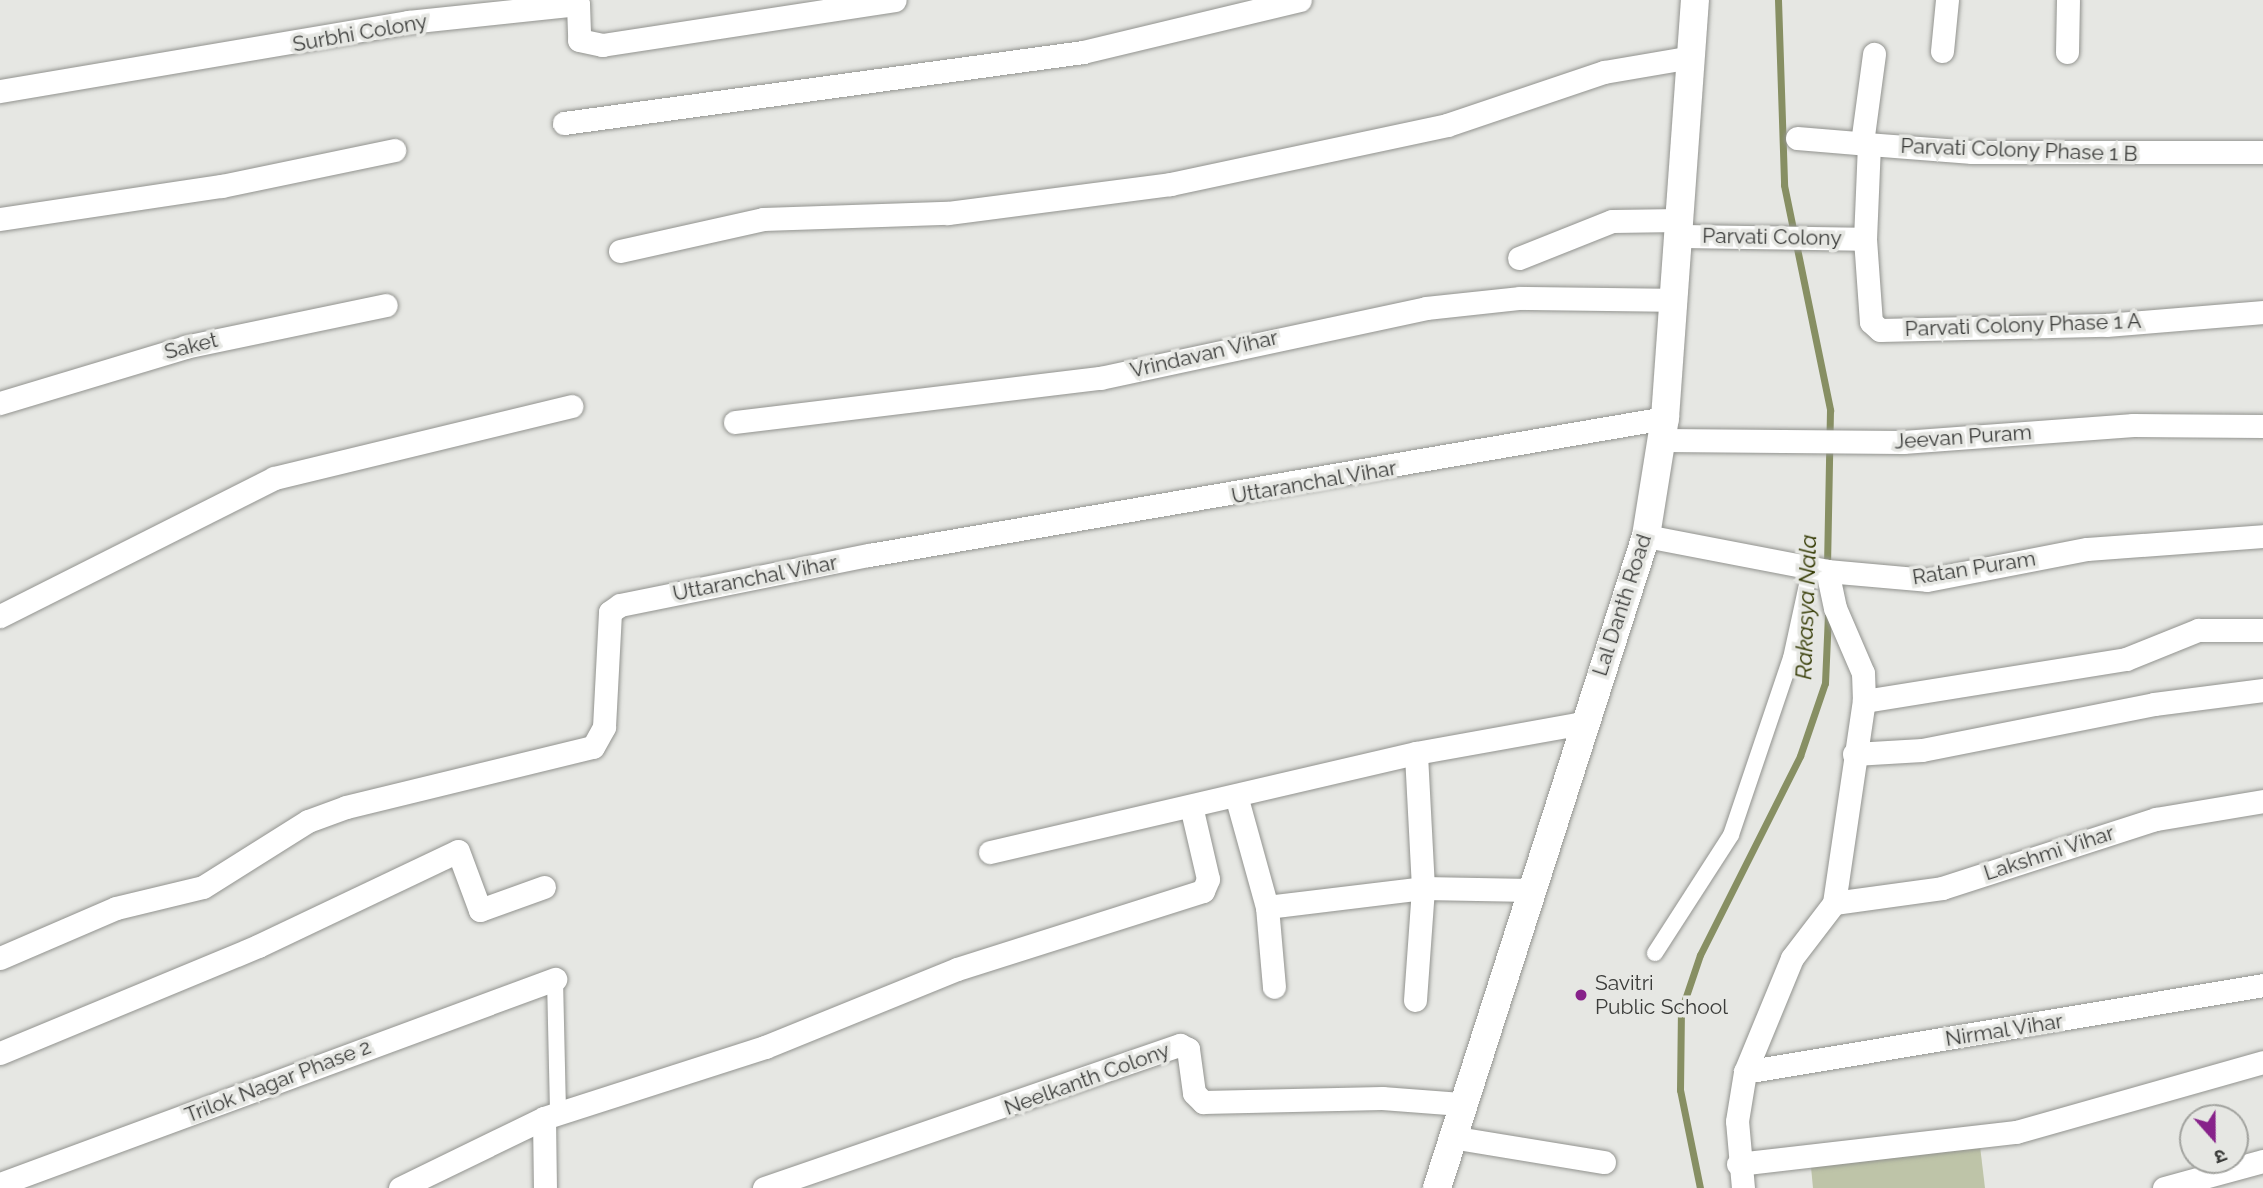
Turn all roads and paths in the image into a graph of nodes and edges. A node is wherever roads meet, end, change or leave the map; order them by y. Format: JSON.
{"nodes":[{"id":1,"x":895,"y":0,"type":"edge"},
{"id":2,"x":1300,"y":0,"type":"edge"},
{"id":3,"x":1695,"y":0,"type":"edge"},
{"id":4,"x":1947,"y":0,"type":"edge"},
{"id":5,"x":2068,"y":0,"type":"edge"},
{"id":6,"x":578,"y":2,"type":"edge"},
{"id":7,"x":1942,"y":51,"type":"dead end"},
{"id":8,"x":2067,"y":52,"type":"dead end"},
{"id":9,"x":1874,"y":54,"type":"dead end"},
{"id":10,"x":1692,"y":57,"type":"junction"},
{"id":11,"x":0,"y":91,"type":"edge"},
{"id":12,"x":564,"y":123,"type":"dead end"},
{"id":13,"x":1797,"y":138,"type":"dead end"},
{"id":14,"x":1866,"y":144,"type":"junction"},
{"id":15,"x":394,"y":150,"type":"dead end"},
{"id":16,"x":2263,"y":152,"type":"edge"},
{"id":17,"x":0,"y":219,"type":"edge"},
{"id":18,"x":1679,"y":228,"type":"junction"},
{"id":19,"x":1865,"y":239,"type":"junction"},
{"id":20,"x":620,"y":251,"type":"dead end"},
{"id":21,"x":1519,"y":258,"type":"dead end"},
{"id":22,"x":1673,"y":300,"type":"junction"},
{"id":23,"x":386,"y":305,"type":"dead end"},
{"id":24,"x":2263,"y":312,"type":"edge"},
{"id":25,"x":0,"y":403,"type":"edge"},
{"id":26,"x":571,"y":406,"type":"dead end"},
{"id":27,"x":735,"y":422,"type":"dead end"},
{"id":28,"x":2263,"y":426,"type":"edge"},
{"id":29,"x":1664,"y":429,"type":"junction"},
{"id":30,"x":1646,"y":536,"type":"junction"},
{"id":31,"x":2263,"y":536,"type":"edge"},
{"id":32,"x":1802,"y":566,"type":"junction"},
{"id":33,"x":1827,"y":571,"type":"junction"},
{"id":34,"x":0,"y":616,"type":"edge"},
{"id":35,"x":2263,"y":630,"type":"edge"},
{"id":36,"x":2263,"y":690,"type":"edge"},
{"id":37,"x":1864,"y":701,"type":"junction"},
{"id":38,"x":1583,"y":723,"type":"junction"},
{"id":39,"x":1416,"y":753,"type":"junction"},
{"id":40,"x":1854,"y":754,"type":"junction"},
{"id":41,"x":1237,"y":799,"type":"junction"},
{"id":42,"x":2263,"y":801,"type":"edge"},
{"id":43,"x":1192,"y":810,"type":"junction"},
{"id":44,"x":990,"y":852,"type":"dead end"},
{"id":45,"x":544,"y":887,"type":"dead end"},
{"id":46,"x":1423,"y":888,"type":"junction"},
{"id":47,"x":1531,"y":890,"type":"junction"},
{"id":48,"x":1834,"y":903,"type":"junction"},
{"id":49,"x":1267,"y":907,"type":"junction"},
{"id":50,"x":1655,"y":953,"type":"dead end"},
{"id":51,"x":0,"y":958,"type":"edge"},
{"id":52,"x":555,"y":979,"type":"joint"},
{"id":53,"x":2263,"y":985,"type":"edge"},
{"id":54,"x":1274,"y":987,"type":"dead end"},
{"id":55,"x":1415,"y":1000,"type":"dead end"},
{"id":56,"x":0,"y":1053,"type":"edge"},
{"id":57,"x":2263,"y":1062,"type":"edge"},
{"id":58,"x":1745,"y":1072,"type":"junction"},
{"id":59,"x":1461,"y":1104,"type":"junction"},
{"id":60,"x":551,"y":1115,"type":"junction"},
{"id":61,"x":1451,"y":1138,"type":"junction"},
{"id":62,"x":2263,"y":1161,"type":"edge"},
{"id":63,"x":1604,"y":1162,"type":"dead end"},
{"id":64,"x":1738,"y":1164,"type":"junction"},
{"id":65,"x":0,"y":1184,"type":"edge"},
{"id":66,"x":400,"y":1188,"type":"edge"},
{"id":67,"x":545,"y":1188,"type":"edge"},
{"id":68,"x":764,"y":1188,"type":"edge"},
{"id":69,"x":1437,"y":1188,"type":"edge"},
{"id":70,"x":1743,"y":1188,"type":"edge"},
{"id":71,"x":2164,"y":1188,"type":"edge"}],
"edges":[{"from":1,"to":6,"type":"street","name":"Surbhi Colony"},
{"from":2,"to":12,"type":"street"},
{"from":3,"to":10,"type":"street","name":"Lal Danth Road"},
{"from":4,"to":7,"type":"street"},
{"from":5,"to":8,"type":"street"},
{"from":6,"to":11,"type":"street","name":"Surbhi Colony"},
{"from":9,"to":14,"type":"street"},
{"from":10,"to":18,"type":"street","name":"Lal Danth Road"},
{"from":10,"to":20,"type":"street"},
{"from":13,"to":14,"type":"street"},
{"from":14,"to":16,"type":"street","name":"Parvati Colony Phase 1 B"},
{"from":14,"to":19,"type":"street","name":"Parvati Colony Phase 1 B"},
{"from":15,"to":17,"type":"street"},
{"from":18,"to":19,"type":"street","name":"Parvati Colony"},
{"from":18,"to":21,"type":"street","name":"Parvati Colony"},
{"from":18,"to":22,"type":"street","name":"Lal Danth Road"},
{"from":19,"to":24,"type":"street","name":"Parvati Colony Phase 1 A"},
{"from":22,"to":27,"type":"street","name":"Vrindavan Vihar"},
{"from":22,"to":29,"type":"street","name":"Lal Danth Road"},
{"from":23,"to":25,"type":"street","name":"Saket"},
{"from":26,"to":34,"type":"street"},
{"from":28,"to":29,"type":"street","name":"Jeevan Puram"},
{"from":29,"to":30,"type":"street","name":"Lal Danth Road"},
{"from":29,"to":51,"type":"street","name":"Uttaranchal Vihar"},
{"from":30,"to":32,"type":"street","name":"Ratan Puram"},
{"from":30,"to":38,"type":"street","name":"Lal Danth Road"},
{"from":31,"to":33,"type":"street","name":"Ratan Puram"},
{"from":32,"to":33,"type":"street","name":"Ratan Puram"},
{"from":32,"to":50,"type":"street"},
{"from":33,"to":37,"type":"street"},
{"from":35,"to":37,"type":"street"},
{"from":36,"to":40,"type":"street"},
{"from":37,"to":40,"type":"street"},
{"from":38,"to":39,"type":"street"},
{"from":38,"to":47,"type":"street","name":"Lal Danth Road"},
{"from":39,"to":41,"type":"street"},
{"from":39,"to":46,"type":"street"},
{"from":40,"to":48,"type":"street"},
{"from":41,"to":43,"type":"street"},
{"from":41,"to":49,"type":"street"},
{"from":42,"to":48,"type":"street","name":"Lakshmi Vihar"},
{"from":43,"to":44,"type":"street"},
{"from":43,"to":60,"type":"street"},
{"from":45,"to":56,"type":"street"},
{"from":46,"to":47,"type":"street"},
{"from":46,"to":49,"type":"street"},
{"from":46,"to":55,"type":"street"},
{"from":47,"to":59,"type":"street","name":"Lal Danth Road"},
{"from":48,"to":58,"type":"street"},
{"from":49,"to":54,"type":"street"},
{"from":52,"to":60,"type":"street"},
{"from":52,"to":65,"type":"street","name":"Trilok Nagar Phase 2"},
{"from":53,"to":58,"type":"street","name":"Nirmal Vihar"},
{"from":57,"to":64,"type":"street"},
{"from":58,"to":64,"type":"street"},
{"from":59,"to":61,"type":"street","name":"Lal Danth Road"},
{"from":59,"to":68,"type":"street","name":"Neelkanth Colony"},
{"from":60,"to":66,"type":"street"},
{"from":60,"to":67,"type":"street"},
{"from":61,"to":63,"type":"street"},
{"from":61,"to":69,"type":"street","name":"Lal Danth Road"},
{"from":62,"to":71,"type":"street"},
{"from":64,"to":70,"type":"street"}]}
